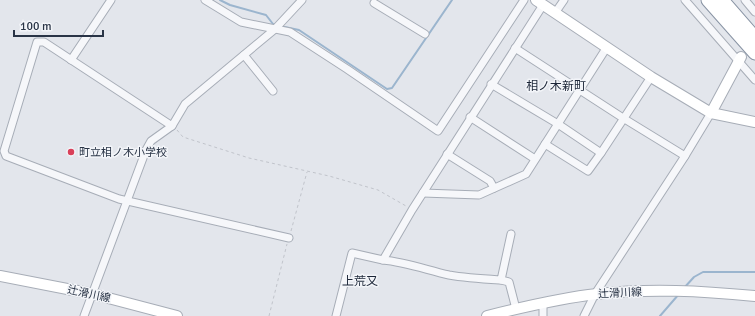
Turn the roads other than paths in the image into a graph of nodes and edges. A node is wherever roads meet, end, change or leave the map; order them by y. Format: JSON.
{"nodes":[{"id":1,"x":111,"y":0,"type":"edge"},
{"id":2,"x":205,"y":0,"type":"edge"},
{"id":3,"x":302,"y":0,"type":"edge"},
{"id":4,"x":524,"y":0,"type":"edge"},
{"id":5,"x":564,"y":0,"type":"edge"},
{"id":6,"x":685,"y":0,"type":"edge"},
{"id":7,"x":708,"y":0,"type":"edge"},
{"id":8,"x":722,"y":0,"type":"edge"},
{"id":9,"x":744,"y":0,"type":"edge"},
{"id":10,"x":373,"y":1,"type":"edge"},
{"id":11,"x":539,"y":2,"type":"edge"},
{"id":12,"x":755,"y":12,"type":"edge"},
{"id":13,"x":556,"y":13,"type":"junction"},
{"id":14,"x":275,"y":29,"type":"junction"},
{"id":15,"x":425,"y":34,"type":"dead end"},
{"id":16,"x":755,"y":38,"type":"edge"},
{"id":17,"x":607,"y":47,"type":"junction"},
{"id":18,"x":515,"y":48,"type":"junction"},
{"id":19,"x":755,"y":53,"type":"edge"},
{"id":20,"x":244,"y":55,"type":"junction"},
{"id":21,"x":740,"y":59,"type":"junction"},
{"id":22,"x":71,"y":60,"type":"junction"},
{"id":23,"x":651,"y":77,"type":"junction"},
{"id":24,"x":755,"y":80,"type":"edge"},
{"id":25,"x":491,"y":84,"type":"junction"},
{"id":26,"x":579,"y":90,"type":"junction"},
{"id":27,"x":273,"y":91,"type":"dead end"},
{"id":28,"x":711,"y":113,"type":"junction"},
{"id":29,"x":470,"y":117,"type":"junction"},
{"id":30,"x":623,"y":118,"type":"junction"},
{"id":31,"x":755,"y":122,"type":"edge"},
{"id":32,"x":558,"y":124,"type":"junction"},
{"id":33,"x":172,"y":126,"type":"junction"},
{"id":34,"x":545,"y":144,"type":"junction"},
{"id":35,"x":601,"y":153,"type":"junction"},
{"id":36,"x":447,"y":154,"type":"junction"},
{"id":37,"x":685,"y":156,"type":"junction"},
{"id":38,"x":535,"y":159,"type":"junction"},
{"id":39,"x":494,"y":188,"type":"junction"},
{"id":40,"x":423,"y":193,"type":"junction"},
{"id":41,"x":127,"y":201,"type":"junction"},
{"id":42,"x":511,"y":234,"type":"dead end"},
{"id":43,"x":289,"y":238,"type":"road end"},
{"id":44,"x":383,"y":260,"type":"junction"},
{"id":45,"x":0,"y":276,"type":"edge"},
{"id":46,"x":501,"y":280,"type":"junction"},
{"id":47,"x":93,"y":294,"type":"junction"},
{"id":48,"x":595,"y":294,"type":"junction"},
{"id":49,"x":755,"y":295,"type":"edge"},
{"id":50,"x":543,"y":303,"type":"junction"},
{"id":51,"x":516,"y":308,"type":"junction"},
{"id":52,"x":84,"y":316,"type":"edge"},
{"id":53,"x":177,"y":316,"type":"edge"},
{"id":54,"x":336,"y":316,"type":"edge"},
{"id":55,"x":487,"y":316,"type":"edge"},
{"id":56,"x":543,"y":316,"type":"edge"},
{"id":57,"x":584,"y":316,"type":"edge"}],
"edges":[{"from":1,"to":22,"type":"street"},
{"from":2,"to":14,"type":"street"},
{"from":3,"to":14,"type":"street"},
{"from":4,"to":14,"type":"street"},
{"from":5,"to":13,"type":"street"},
{"from":6,"to":21,"type":"street"},
{"from":7,"to":19,"type":"highway"},
{"from":8,"to":16,"type":"highway"},
{"from":9,"to":12,"type":"street"},
{"from":10,"to":15,"type":"street"},
{"from":11,"to":13,"type":"main road"},
{"from":11,"to":18,"type":"street"},
{"from":13,"to":17,"type":"main road"},
{"from":14,"to":20,"type":"street"},
{"from":17,"to":23,"type":"main road"},
{"from":17,"to":26,"type":"street"},
{"from":18,"to":25,"type":"street"},
{"from":18,"to":26,"type":"street"},
{"from":20,"to":27,"type":"street"},
{"from":20,"to":33,"type":"street"},
{"from":21,"to":24,"type":"street"},
{"from":21,"to":28,"type":"main road"},
{"from":22,"to":33,"type":"street"},
{"from":22,"to":41,"type":"street"},
{"from":23,"to":28,"type":"main road"},
{"from":23,"to":30,"type":"street"},
{"from":25,"to":29,"type":"street"},
{"from":25,"to":32,"type":"street"},
{"from":26,"to":30,"type":"street"},
{"from":26,"to":32,"type":"street"},
{"from":28,"to":31,"type":"main road"},
{"from":28,"to":37,"type":"street"},
{"from":29,"to":36,"type":"street"},
{"from":29,"to":38,"type":"street"},
{"from":30,"to":35,"type":"street"},
{"from":30,"to":37,"type":"street"},
{"from":32,"to":34,"type":"street"},
{"from":32,"to":35,"type":"street"},
{"from":33,"to":41,"type":"street"},
{"from":34,"to":35,"type":"street"},
{"from":34,"to":38,"type":"street"},
{"from":36,"to":39,"type":"street"},
{"from":36,"to":40,"type":"street"},
{"from":37,"to":48,"type":"street"},
{"from":38,"to":39,"type":"street"},
{"from":39,"to":40,"type":"street"},
{"from":40,"to":44,"type":"street"},
{"from":41,"to":43,"type":"street"},
{"from":41,"to":47,"type":"street"},
{"from":42,"to":46,"type":"street"},
{"from":44,"to":46,"type":"street"},
{"from":44,"to":54,"type":"street"},
{"from":45,"to":47,"type":"main road","name":"辻滑川線"},
{"from":46,"to":51,"type":"street"},
{"from":47,"to":52,"type":"street"},
{"from":47,"to":53,"type":"main road","name":"辻滑川線"},
{"from":48,"to":49,"type":"main road","name":"辻滑川線"},
{"from":48,"to":50,"type":"main road","name":"辻滑川線"},
{"from":48,"to":57,"type":"street"},
{"from":50,"to":51,"type":"main road","name":"辻滑川線"},
{"from":50,"to":56,"type":"street"},
{"from":51,"to":55,"type":"main road","name":"辻滑川線"}]}
